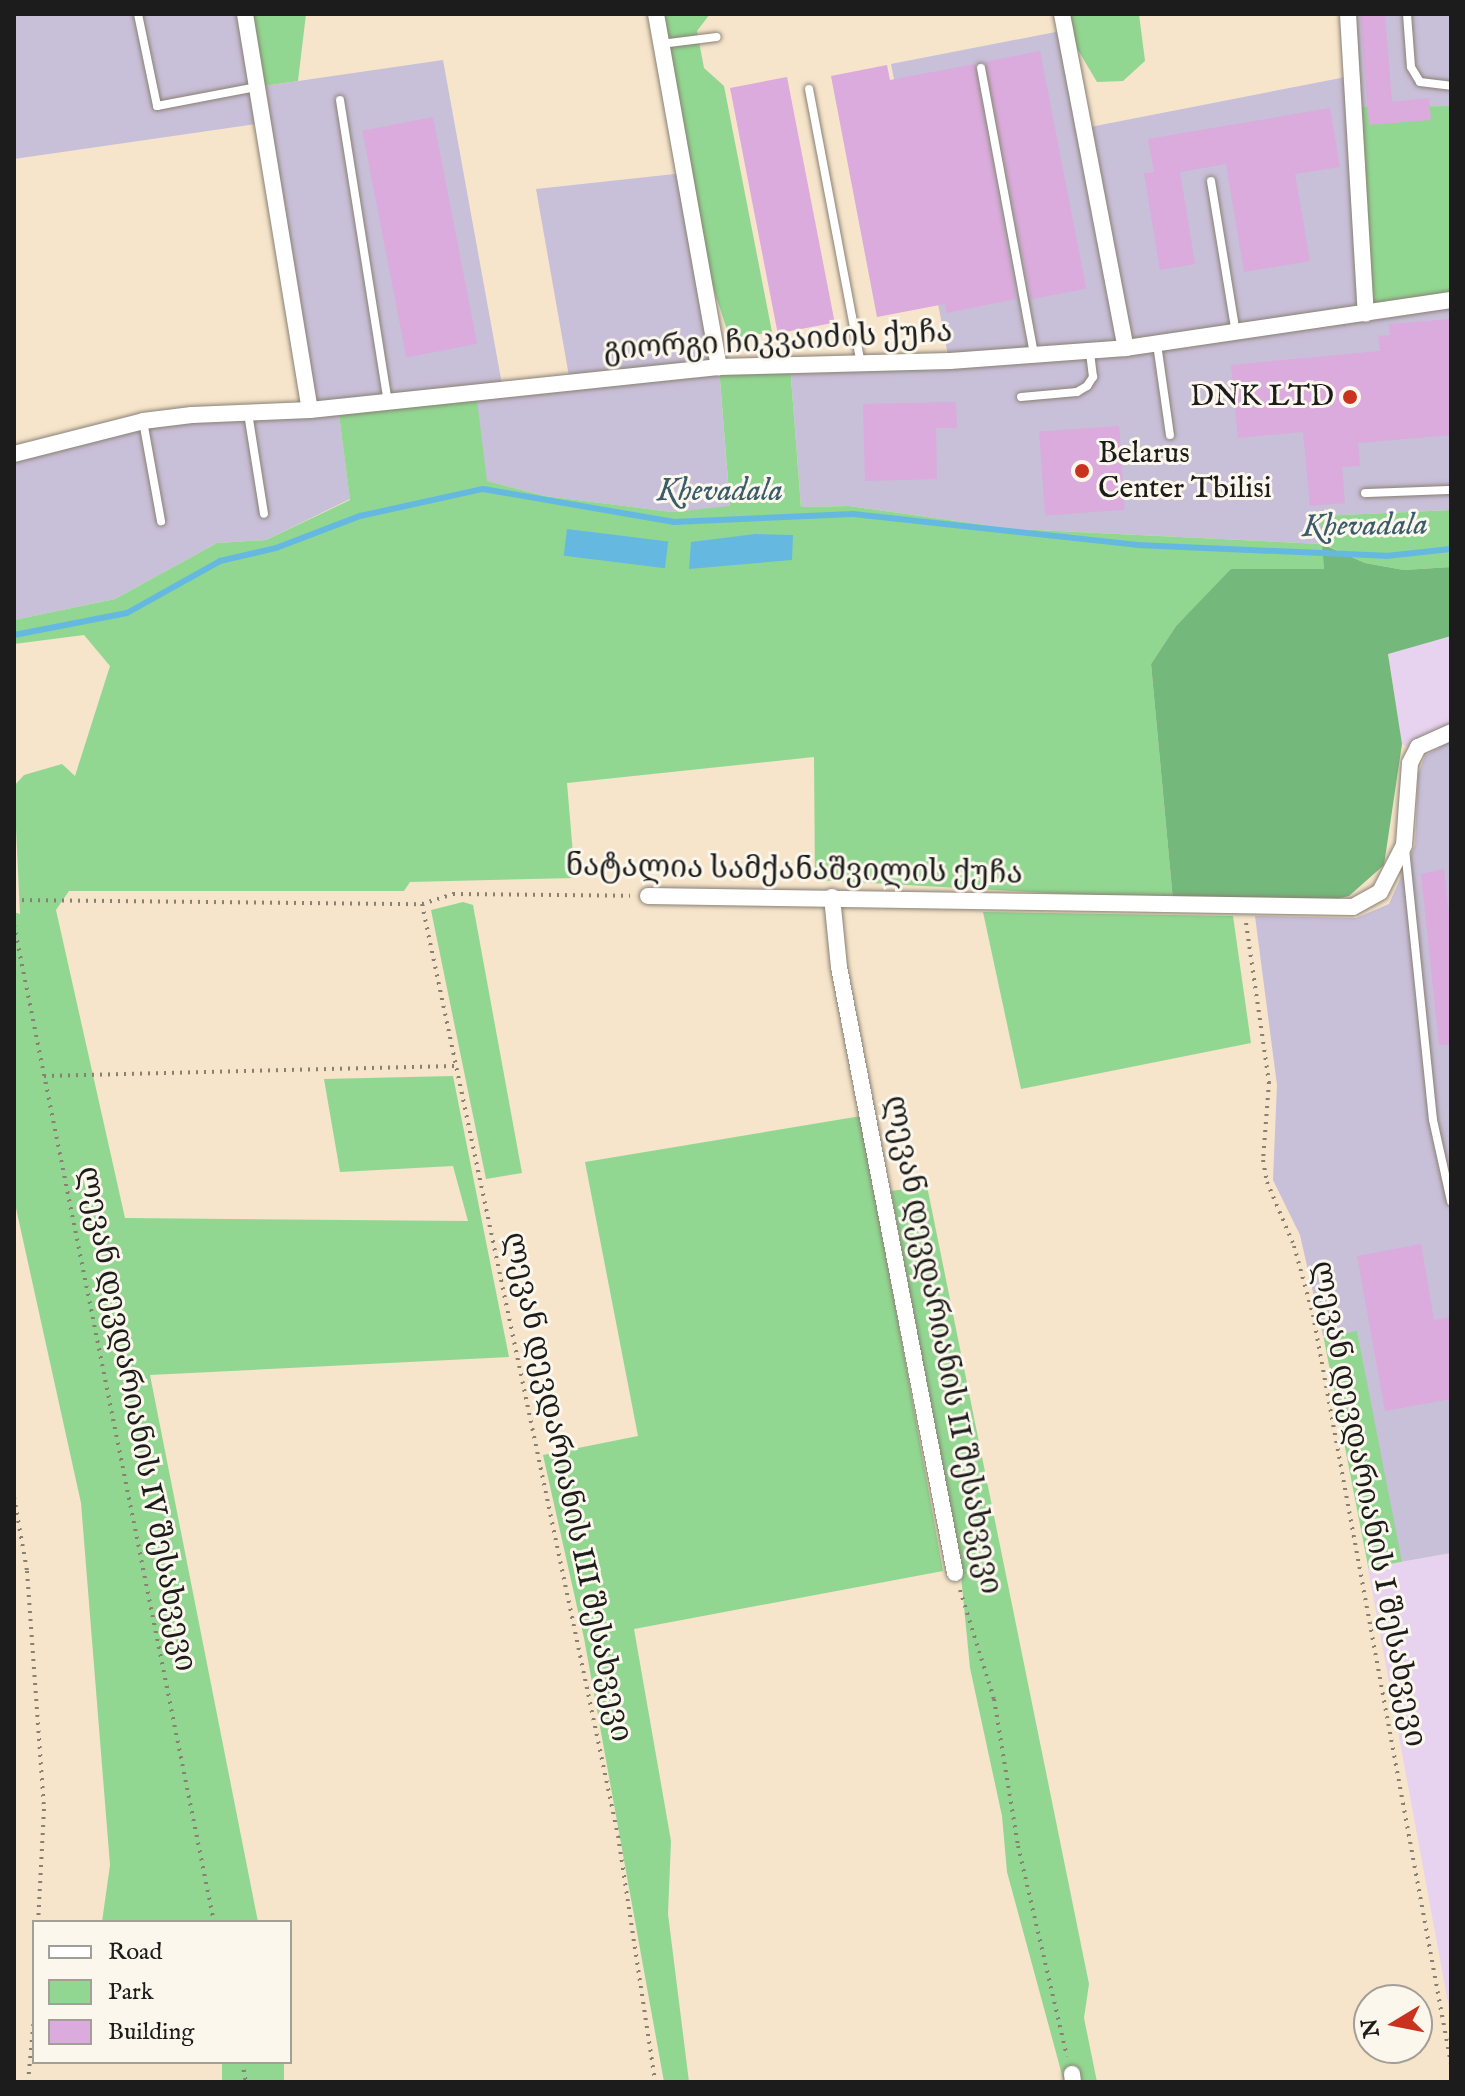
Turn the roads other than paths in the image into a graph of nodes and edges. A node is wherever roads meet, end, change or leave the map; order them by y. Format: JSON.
{"nodes":[{"id":1,"x":138,"y":14,"type":"edge"},
{"id":2,"x":245,"y":14,"type":"edge"},
{"id":3,"x":656,"y":14,"type":"edge"},
{"id":4,"x":1062,"y":14,"type":"edge"},
{"id":5,"x":1348,"y":14,"type":"edge"},
{"id":6,"x":1407,"y":14,"type":"edge"},
{"id":7,"x":717,"y":37,"type":"dead end"},
{"id":8,"x":661,"y":44,"type":"junction"},
{"id":9,"x":981,"y":68,"type":"dead end"},
{"id":10,"x":1451,"y":86,"type":"edge"},
{"id":11,"x":257,"y":87,"type":"junction"},
{"id":12,"x":809,"y":89,"type":"dead end"},
{"id":13,"x":340,"y":100,"type":"dead end"},
{"id":14,"x":1211,"y":181,"type":"dead end"},
{"id":15,"x":1451,"y":300,"type":"edge"},
{"id":16,"x":1366,"y":313,"type":"junction"},
{"id":17,"x":1236,"y":333,"type":"junction"},
{"id":18,"x":1157,"y":344,"type":"junction"},
{"id":19,"x":1126,"y":348,"type":"junction"},
{"id":20,"x":1090,"y":350,"type":"junction"},
{"id":21,"x":1034,"y":356,"type":"junction"},
{"id":22,"x":861,"y":363,"type":"junction"},
{"id":23,"x":719,"y":367,"type":"junction"},
{"id":24,"x":1021,"y":397,"type":"dead end"},
{"id":25,"x":388,"y":402,"type":"junction"},
{"id":26,"x":310,"y":410,"type":"junction"},
{"id":27,"x":248,"y":413,"type":"junction"},
{"id":28,"x":143,"y":421,"type":"junction"},
{"id":29,"x":1170,"y":435,"type":"dead end"},
{"id":30,"x":14,"y":454,"type":"edge"},
{"id":31,"x":1451,"y":490,"type":"edge"},
{"id":32,"x":1365,"y":493,"type":"dead end"},
{"id":33,"x":264,"y":514,"type":"dead end"},
{"id":34,"x":161,"y":521,"type":"dead end"},
{"id":35,"x":1451,"y":732,"type":"edge"},
{"id":36,"x":1404,"y":845,"type":"junction"},
{"id":37,"x":648,"y":896,"type":"road end"},
{"id":38,"x":832,"y":897,"type":"junction"},
{"id":39,"x":1451,"y":1201,"type":"edge"},
{"id":40,"x":955,"y":1573,"type":"road end"}],
"edges":[{"from":1,"to":11,"type":"lane"},
{"from":2,"to":11,"type":"street"},
{"from":3,"to":8,"type":"street"},
{"from":4,"to":19,"type":"street"},
{"from":5,"to":16,"type":"street"},
{"from":6,"to":10,"type":"lane"},
{"from":7,"to":8,"type":"lane"},
{"from":8,"to":23,"type":"street"},
{"from":9,"to":21,"type":"lane"},
{"from":11,"to":26,"type":"street"},
{"from":12,"to":22,"type":"lane"},
{"from":13,"to":25,"type":"lane"},
{"from":14,"to":17,"type":"lane"},
{"from":15,"to":16,"type":"street","name":"გიორგი ჩიკვაიძის ქუჩა"},
{"from":16,"to":17,"type":"street","name":"გიორგი ჩიკვაიძის ქუჩა"},
{"from":17,"to":18,"type":"street","name":"გიორგი ჩიკვაიძის ქუჩა"},
{"from":18,"to":19,"type":"street","name":"გიორგი ჩიკვაიძის ქუჩა"},
{"from":18,"to":29,"type":"lane"},
{"from":19,"to":20,"type":"street","name":"გიორგი ჩიკვაიძის ქუჩა"},
{"from":20,"to":21,"type":"street","name":"გიორგი ჩიკვაიძის ქუჩა"},
{"from":20,"to":24,"type":"lane"},
{"from":21,"to":22,"type":"street","name":"გიორგი ჩიკვაიძის ქუჩა"},
{"from":22,"to":23,"type":"street","name":"გიორგი ჩიკვაიძის ქუჩა"},
{"from":23,"to":25,"type":"street","name":"გიორგი ჩიკვაიძის ქუჩა"},
{"from":25,"to":26,"type":"street","name":"გიორგი ჩიკვაიძის ქუჩა"},
{"from":26,"to":27,"type":"street","name":"გიორგი ჩიკვაიძის ქუჩა"},
{"from":27,"to":28,"type":"street","name":"გიორგი ჩიკვაიძის ქუჩა"},
{"from":27,"to":33,"type":"lane"},
{"from":28,"to":30,"type":"street","name":"გიორგი ჩიკვაიძის ქუჩა"},
{"from":28,"to":34,"type":"lane"},
{"from":31,"to":32,"type":"lane"},
{"from":35,"to":36,"type":"street","name":"ნატალია სამქანაშვილის ქუჩა"},
{"from":36,"to":38,"type":"street","name":"ნატალია სამქანაშვილის ქუჩა"},
{"from":36,"to":39,"type":"lane"},
{"from":37,"to":38,"type":"street","name":"ნატალია სამქანაშვილის ქუჩა"},
{"from":38,"to":40,"type":"street","name":"ლევან დევდარიანის II შესახვევი"}]}
